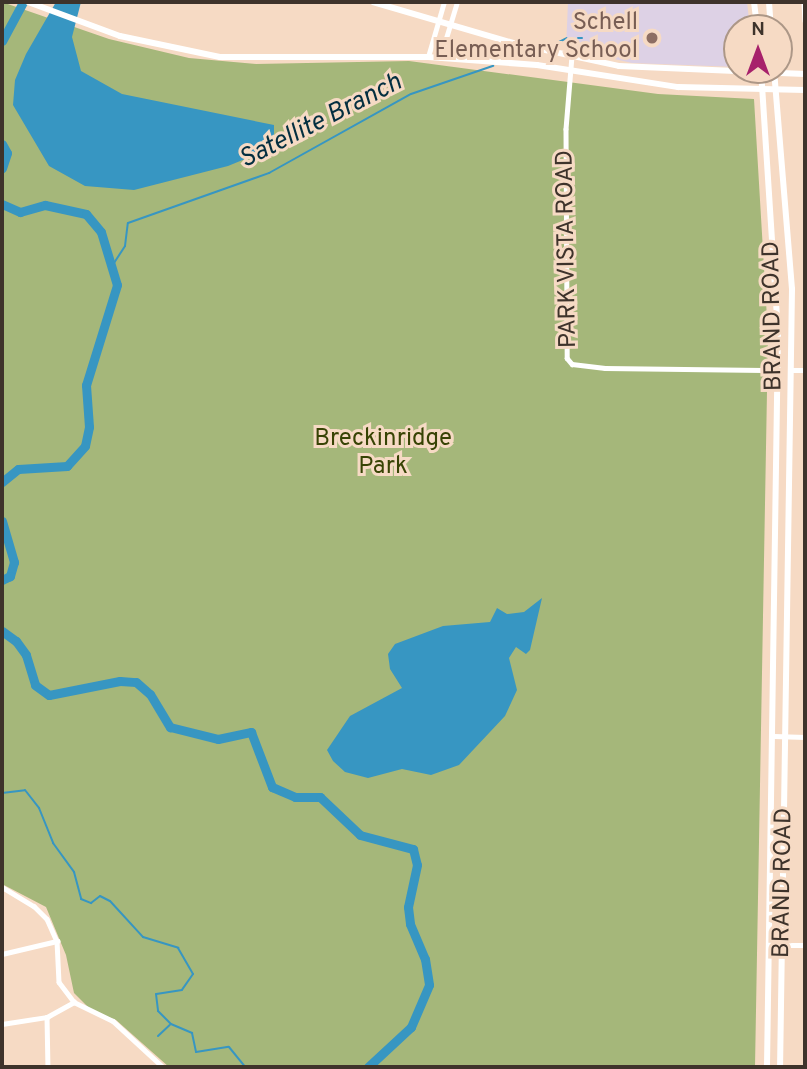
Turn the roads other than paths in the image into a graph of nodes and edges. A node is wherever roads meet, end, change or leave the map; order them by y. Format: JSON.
{"nodes":[{"id":1,"x":28,"y":2,"type":"edge"},
{"id":2,"x":373,"y":2,"type":"edge"},
{"id":3,"x":444,"y":2,"type":"edge"},
{"id":4,"x":457,"y":2,"type":"edge"},
{"id":5,"x":804,"y":4,"type":"edge"},
{"id":6,"x":438,"y":19,"type":"junction"},
{"id":7,"x":805,"y":21,"type":"edge"},
{"id":8,"x":450,"y":23,"type":"junction"},
{"id":9,"x":572,"y":56,"type":"junction"},
{"id":10,"x":428,"y":57,"type":"junction"},
{"id":11,"x":440,"y":58,"type":"junction"},
{"id":12,"x":571,"y":69,"type":"junction"},
{"id":13,"x":723,"y":73,"type":"edge"},
{"id":14,"x":762,"y":84,"type":"edge"},
{"id":15,"x":776,"y":84,"type":"edge"},
{"id":16,"x":763,"y":90,"type":"junction"},
{"id":17,"x":776,"y":90,"type":"junction"},
{"id":18,"x":805,"y":90,"type":"edge"},
{"id":19,"x":789,"y":232,"type":"junction"},
{"id":20,"x":774,"y":234,"type":"junction"},
{"id":21,"x":776,"y":370,"type":"junction"},
{"id":22,"x":790,"y":370,"type":"junction"},
{"id":23,"x":805,"y":370,"type":"edge"},
{"id":24,"x":774,"y":736,"type":"junction"},
{"id":25,"x":788,"y":736,"type":"junction"},
{"id":26,"x":805,"y":737,"type":"edge"},
{"id":27,"x":2,"y":887,"type":"edge"},
{"id":28,"x":57,"y":941,"type":"junction"},
{"id":29,"x":771,"y":945,"type":"junction"},
{"id":30,"x":783,"y":945,"type":"junction"},
{"id":31,"x":805,"y":945,"type":"edge"},
{"id":32,"x":2,"y":954,"type":"edge"},
{"id":33,"x":74,"y":1002,"type":"junction"},
{"id":34,"x":47,"y":1017,"type":"junction"},
{"id":35,"x":2,"y":1024,"type":"edge"},
{"id":36,"x":48,"y":1067,"type":"edge"},
{"id":37,"x":163,"y":1067,"type":"edge"},
{"id":38,"x":767,"y":1067,"type":"edge"},
{"id":39,"x":780,"y":1067,"type":"edge"}],
"edges":[{"from":1,"to":10,"type":"main road"},
{"from":2,"to":6,"type":"main road"},
{"from":3,"to":6,"type":"street"},
{"from":4,"to":8,"type":"street"},
{"from":5,"to":7,"type":"street"},
{"from":6,"to":8,"type":"main road"},
{"from":6,"to":10,"type":"street"},
{"from":8,"to":9,"type":"main road"},
{"from":8,"to":11,"type":"street"},
{"from":9,"to":12,"type":"street","name":"PARK VISTA ROAD"},
{"from":9,"to":13,"type":"main road"},
{"from":10,"to":11,"type":"main road"},
{"from":11,"to":12,"type":"main road"},
{"from":12,"to":16,"type":"main road"},
{"from":12,"to":21,"type":"street","name":"PARK VISTA ROAD"},
{"from":14,"to":16,"type":"main road","name":"BRAND ROAD"},
{"from":15,"to":17,"type":"main road","name":"BRAND ROAD"},
{"from":16,"to":17,"type":"main road"},
{"from":16,"to":20,"type":"main road","name":"BRAND ROAD"},
{"from":17,"to":18,"type":"main road"},
{"from":17,"to":19,"type":"main road","name":"BRAND ROAD"},
{"from":19,"to":20,"type":"main road"},
{"from":19,"to":22,"type":"main road","name":"BRAND ROAD"},
{"from":20,"to":21,"type":"main road","name":"BRAND ROAD"},
{"from":21,"to":22,"type":"main road"},
{"from":21,"to":24,"type":"main road","name":"BRAND ROAD"},
{"from":22,"to":23,"type":"street"},
{"from":22,"to":25,"type":"main road","name":"BRAND ROAD"},
{"from":24,"to":25,"type":"street"},
{"from":24,"to":29,"type":"main road","name":"BRAND ROAD"},
{"from":25,"to":26,"type":"street"},
{"from":25,"to":30,"type":"main road","name":"BRAND ROAD"},
{"from":27,"to":28,"type":"street"},
{"from":28,"to":32,"type":"street"},
{"from":28,"to":33,"type":"street"},
{"from":29,"to":30,"type":"street"},
{"from":29,"to":38,"type":"main road","name":"BRAND ROAD"},
{"from":30,"to":31,"type":"street"},
{"from":30,"to":39,"type":"main road","name":"BRAND ROAD"},
{"from":33,"to":34,"type":"street"},
{"from":33,"to":37,"type":"street"},
{"from":34,"to":35,"type":"street"},
{"from":34,"to":36,"type":"street"}]}
